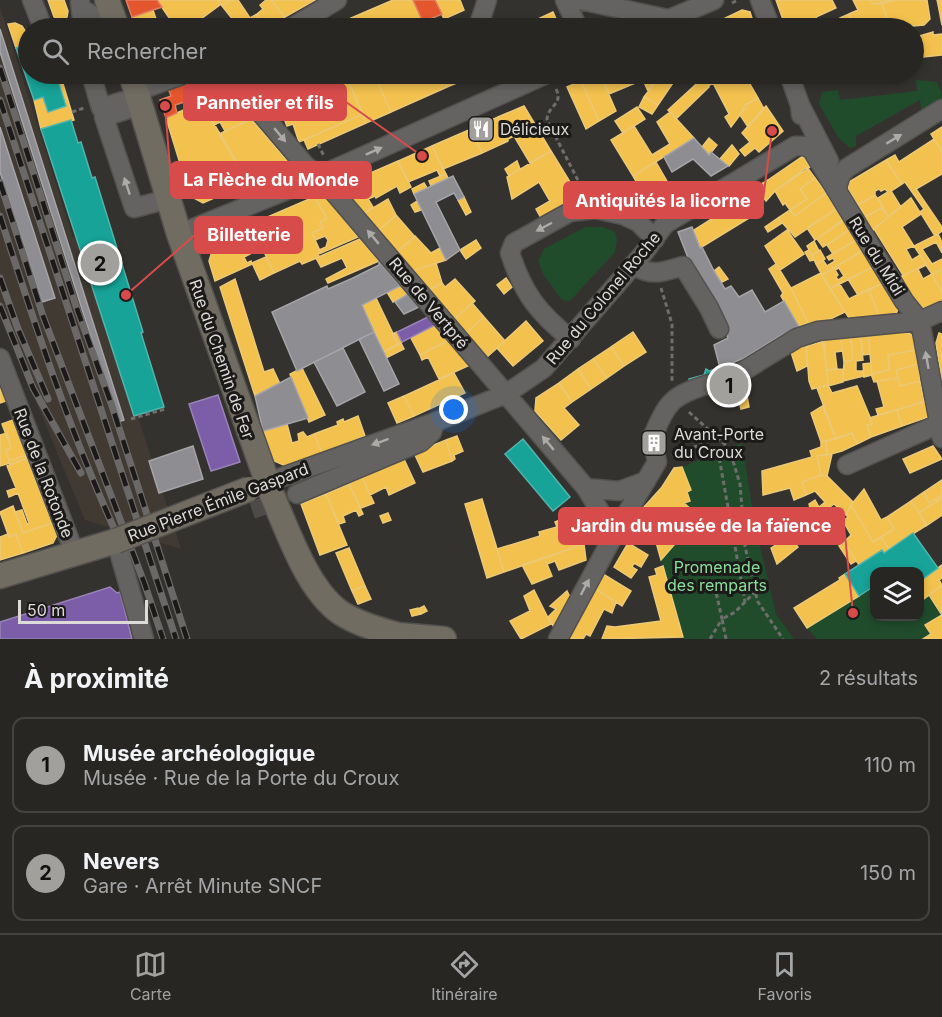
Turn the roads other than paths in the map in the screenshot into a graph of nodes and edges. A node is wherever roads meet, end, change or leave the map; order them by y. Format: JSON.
{"nodes":[{"id":1,"x":32,"y":0,"type":"edge"},
{"id":2,"x":107,"y":0,"type":"edge"},
{"id":3,"x":337,"y":0,"type":"edge"},
{"id":4,"x":487,"y":0,"type":"edge"},
{"id":5,"x":565,"y":0,"type":"edge"},
{"id":6,"x":660,"y":0,"type":"edge"},
{"id":7,"x":714,"y":0,"type":"edge"},
{"id":8,"x":760,"y":0,"type":"edge"},
{"id":9,"x":586,"y":1,"type":"edge"},
{"id":10,"x":81,"y":5,"type":"edge"},
{"id":11,"x":39,"y":18,"type":"edge"},
{"id":12,"x":100,"y":18,"type":"edge"},
{"id":13,"x":112,"y":18,"type":"edge"},
{"id":14,"x":307,"y":18,"type":"edge"},
{"id":15,"x":481,"y":18,"type":"edge"},
{"id":16,"x":573,"y":18,"type":"edge"},
{"id":17,"x":663,"y":18,"type":"edge"},
{"id":18,"x":668,"y":18,"type":"edge"},
{"id":19,"x":670,"y":18,"type":"edge"},
{"id":20,"x":767,"y":18,"type":"edge"},
{"id":21,"x":94,"y":84,"type":"edge"},
{"id":22,"x":157,"y":84,"type":"edge"},
{"id":23,"x":236,"y":84,"type":"edge"},
{"id":24,"x":534,"y":84,"type":"edge"},
{"id":25,"x":793,"y":84,"type":"edge"},
{"id":26,"x":137,"y":91,"type":"edge"},
{"id":27,"x":800,"y":105,"type":"junction"},
{"id":28,"x":942,"y":110,"type":"edge"},
{"id":29,"x":795,"y":146,"type":"junction"},
{"id":30,"x":847,"y":168,"type":"junction"},
{"id":31,"x":320,"y":176,"type":"junction"},
{"id":32,"x":836,"y":190,"type":"junction"},
{"id":33,"x":168,"y":198,"type":"junction"},
{"id":34,"x":179,"y":234,"type":"junction"},
{"id":35,"x":655,"y":239,"type":"junction"},
{"id":36,"x":633,"y":265,"type":"junction"},
{"id":37,"x":942,"y":311,"type":"edge"},
{"id":38,"x":920,"y":321,"type":"junction"},
{"id":39,"x":719,"y":329,"type":"dead end"},
{"id":40,"x":571,"y":339,"type":"junction"},
{"id":41,"x":0,"y":358,"type":"edge"},
{"id":42,"x":732,"y":378,"type":"dead end"},
{"id":43,"x":710,"y":384,"type":"dead end"},
{"id":44,"x":506,"y":394,"type":"junction"},
{"id":45,"x":435,"y":422,"type":"junction"},
{"id":46,"x":940,"y":431,"type":"edge"},
{"id":47,"x":847,"y":465,"type":"dead end"},
{"id":48,"x":646,"y":482,"type":"junction"},
{"id":49,"x":586,"y":488,"type":"junction"},
{"id":50,"x":262,"y":489,"type":"junction"},
{"id":51,"x":297,"y":495,"type":"tunnel mouth"},
{"id":52,"x":614,"y":535,"type":"junction"},
{"id":53,"x":116,"y":541,"type":"junction"},
{"id":54,"x":75,"y":554,"type":"junction"},
{"id":55,"x":0,"y":576,"type":"edge"},
{"id":56,"x":144,"y":639,"type":"edge"},
{"id":57,"x":444,"y":639,"type":"edge"},
{"id":58,"x":558,"y":639,"type":"edge"}],
"edges":[{"from":1,"to":11,"type":"street"},
{"from":2,"to":13,"type":"main road"},
{"from":3,"to":14,"type":"street"},
{"from":4,"to":15,"type":"street"},
{"from":5,"to":16,"type":"street"},
{"from":6,"to":18,"type":"street"},
{"from":7,"to":19,"type":"street"},
{"from":8,"to":20,"type":"street"},
{"from":9,"to":17,"type":"street"},
{"from":10,"to":12,"type":"street"},
{"from":21,"to":26,"type":"street"},
{"from":22,"to":26,"type":"street"},
{"from":23,"to":31,"type":"street","name":"Rue de Vertpré","one_way":true},
{"from":31,"to":24,"type":"street","one_way":true},
{"from":25,"to":27,"type":"street"},
{"from":26,"to":33,"type":"main road","name":"Rue du Chemin de Fer"},
{"from":33,"to":26,"type":"street","one_way":true},
{"from":27,"to":29,"type":"street"},
{"from":27,"to":30,"type":"street"},
{"from":30,"to":28,"type":"street","one_way":true},
{"from":29,"to":32,"type":"street","name":"Rue du Midi"},
{"from":29,"to":35,"type":"street","name":"Rue du Colonel Roche"},
{"from":30,"to":32,"type":"street"},
{"from":31,"to":34,"type":"street"},
{"from":44,"to":31,"type":"street","name":"Rue de Vertpré","one_way":true},
{"from":32,"to":38,"type":"street","name":"Rue du Midi"},
{"from":33,"to":34,"type":"main road","name":"Rue du Chemin de Fer"},
{"from":34,"to":50,"type":"main road","name":"Rue du Chemin de Fer"},
{"from":35,"to":36,"type":"street","name":"Rue du Colonel Roche"},
{"from":35,"to":40,"type":"street","one_way":true},
{"from":36,"to":39,"type":"street"},
{"from":36,"to":40,"type":"street","name":"Rue du Colonel Roche"},
{"from":37,"to":38,"type":"street"},
{"from":38,"to":42,"type":"street"},
{"from":46,"to":38,"type":"street","one_way":true},
{"from":40,"to":44,"type":"street","name":"Rue du Colonel Roche"},
{"from":41,"to":54,"type":"street","name":"Rue de la Rotonde"},
{"from":43,"to":48,"type":"street"},
{"from":44,"to":45,"type":"street","name":"Rue du Colonel Roche"},
{"from":49,"to":44,"type":"street","name":"Rue de Vertpré","one_way":true},
{"from":45,"to":50,"type":"street","name":"Rue Pierre Émile Gaspard","one_way":true},
{"from":45,"to":51,"type":"street"},
{"from":46,"to":47,"type":"street"},
{"from":48,"to":49,"type":"street"},
{"from":48,"to":52,"type":"street"},
{"from":49,"to":52,"type":"street","name":"Rue de Vertpré"},
{"from":50,"to":53,"type":"main road","name":"Rue Pierre Émile Gaspard","bridge":true},
{"from":50,"to":57,"type":"main road","name":"Rue du Chemin de Fer","bridge":true},
{"from":58,"to":52,"type":"street","one_way":true},
{"from":53,"to":54,"type":"main road","name":"Rue Pierre Émile Gaspard"},
{"from":53,"to":56,"type":"street"},
{"from":54,"to":55,"type":"main road","name":"Rue Pierre Émile Gaspard"}]}
